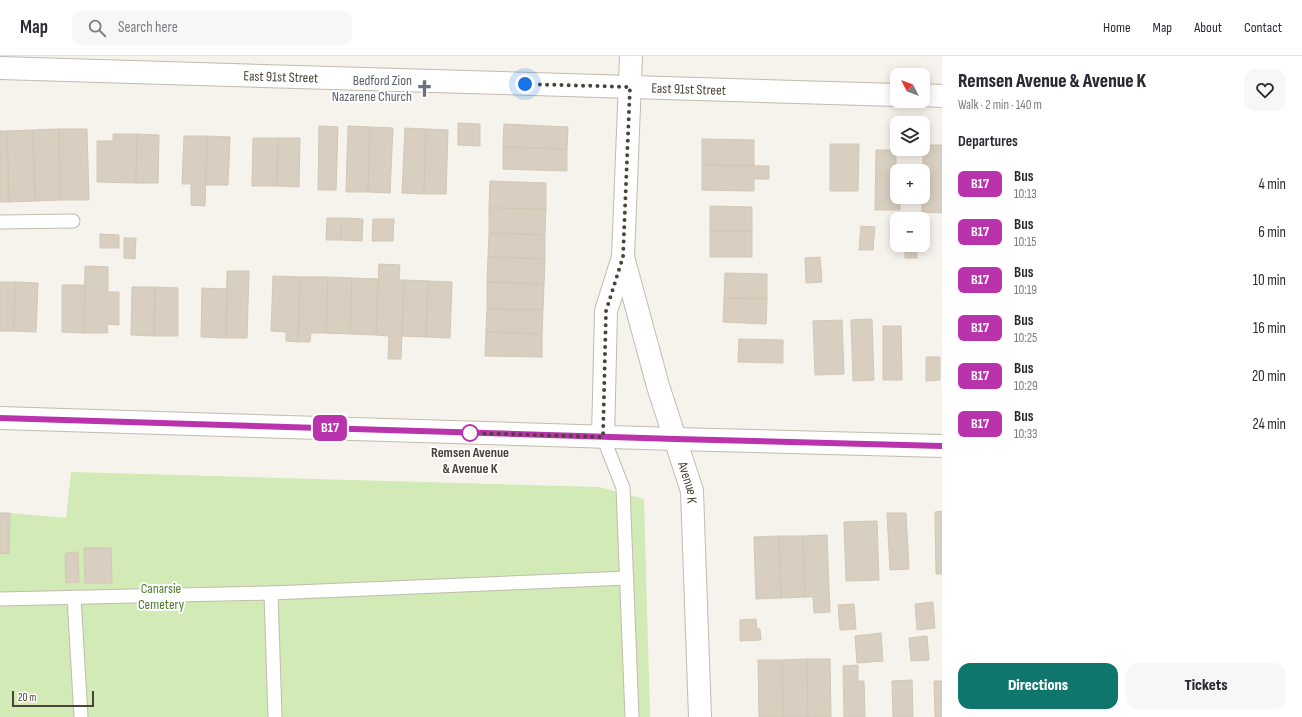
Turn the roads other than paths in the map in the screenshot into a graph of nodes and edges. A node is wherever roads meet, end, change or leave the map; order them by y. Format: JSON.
{"nodes":[{"id":1,"x":631,"y":56,"type":"edge"},
{"id":2,"x":98,"y":63,"type":"edge"},
{"id":3,"x":0,"y":68,"type":"edge"},
{"id":4,"x":630,"y":87,"type":"junction"},
{"id":5,"x":890,"y":95,"type":"edge"},
{"id":6,"x":930,"y":95,"type":"edge"},
{"id":7,"x":942,"y":96,"type":"edge"},
{"id":8,"x":73,"y":221,"type":"dead end"},
{"id":9,"x":0,"y":222,"type":"edge"},
{"id":10,"x":623,"y":257,"type":"junction"},
{"id":11,"x":0,"y":418,"type":"edge"},
{"id":12,"x":603,"y":437,"type":"junction"},
{"id":13,"x":675,"y":439,"type":"junction"},
{"id":14,"x":942,"y":446,"type":"edge"},
{"id":15,"x":627,"y":578,"type":"junction"},
{"id":16,"x":271,"y":593,"type":"junction"},
{"id":17,"x":74,"y":597,"type":"junction"},
{"id":18,"x":0,"y":599,"type":"edge"},
{"id":19,"x":81,"y":717,"type":"edge"},
{"id":20,"x":275,"y":717,"type":"edge"},
{"id":21,"x":632,"y":717,"type":"edge"},
{"id":22,"x":700,"y":717,"type":"edge"}],
"edges":[{"from":1,"to":4,"type":"street","name":"Avenue K"},
{"from":2,"to":3,"type":"street","name":"East 91st Street"},
{"from":2,"to":4,"type":"street","name":"East 91st Street"},
{"from":4,"to":5,"type":"street","name":"East 91st Street"},
{"from":4,"to":10,"type":"street","name":"Avenue K"},
{"from":6,"to":7,"type":"street"},
{"from":8,"to":9,"type":"lane"},
{"from":10,"to":12,"type":"street","name":"Avenue K"},
{"from":10,"to":13,"type":"street","name":"Avenue K"},
{"from":11,"to":12,"type":"street"},
{"from":12,"to":13,"type":"street"},
{"from":12,"to":15,"type":"lane"},
{"from":13,"to":14,"type":"street"},
{"from":13,"to":22,"type":"street","name":"Avenue K"},
{"from":15,"to":16,"type":"lane"},
{"from":15,"to":21,"type":"lane"},
{"from":16,"to":17,"type":"lane"},
{"from":16,"to":20,"type":"lane"},
{"from":17,"to":18,"type":"lane"},
{"from":17,"to":19,"type":"lane"}]}
